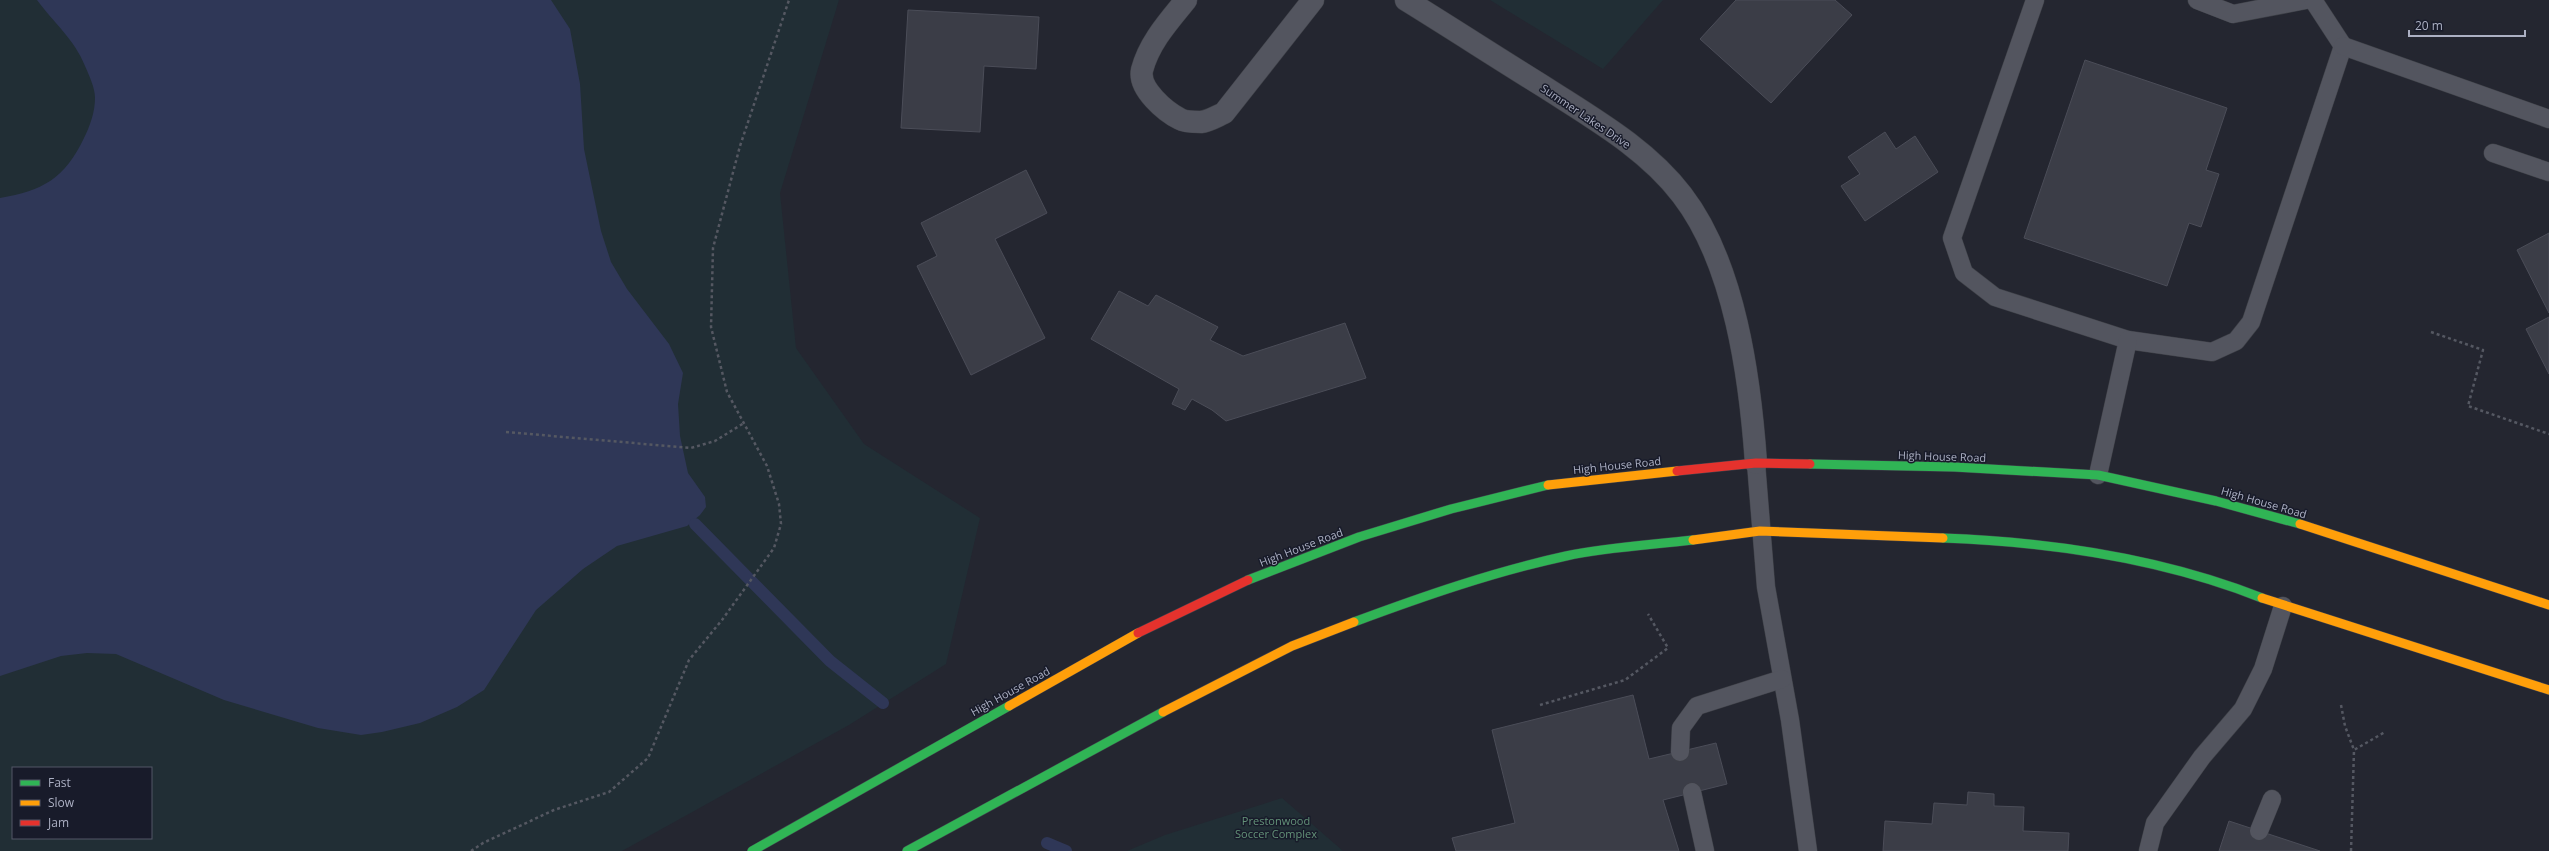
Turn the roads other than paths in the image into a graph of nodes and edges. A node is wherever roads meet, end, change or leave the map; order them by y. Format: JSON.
{"nodes":[{"id":1,"x":1186,"y":0,"type":"edge"},
{"id":2,"x":1314,"y":0,"type":"edge"},
{"id":3,"x":1406,"y":0,"type":"edge"},
{"id":4,"x":2035,"y":0,"type":"edge"},
{"id":5,"x":2197,"y":0,"type":"edge"},
{"id":6,"x":2306,"y":0,"type":"edge"},
{"id":7,"x":2313,"y":0,"type":"edge"},
{"id":8,"x":2343,"y":46,"type":"junction"},
{"id":9,"x":2549,"y":119,"type":"edge"},
{"id":10,"x":2493,"y":153,"type":"dead end"},
{"id":11,"x":2549,"y":172,"type":"edge"},
{"id":12,"x":2128,"y":340,"type":"junction"},
{"id":13,"x":1756,"y":463,"type":"junction"},
{"id":14,"x":2098,"y":475,"type":"junction"},
{"id":15,"x":1760,"y":531,"type":"junction"},
{"id":16,"x":2549,"y":605,"type":"edge"},
{"id":17,"x":2284,"y":606,"type":"junction"},
{"id":18,"x":1782,"y":679,"type":"junction"},
{"id":19,"x":2549,"y":690,"type":"edge"},
{"id":20,"x":1680,"y":752,"type":"dead end"},
{"id":21,"x":1692,"y":792,"type":"dead end"},
{"id":22,"x":2272,"y":799,"type":"dead end"},
{"id":23,"x":2259,"y":831,"type":"dead end"},
{"id":24,"x":752,"y":851,"type":"edge"},
{"id":25,"x":908,"y":851,"type":"edge"},
{"id":26,"x":1705,"y":851,"type":"edge"},
{"id":27,"x":1808,"y":851,"type":"edge"},
{"id":28,"x":2148,"y":851,"type":"edge"}],
"edges":[{"from":1,"to":2,"type":"street"},
{"from":3,"to":13,"type":"street","name":"Summer Lakes Drive"},
{"from":4,"to":12,"type":"lane"},
{"from":5,"to":6,"type":"lane"},
{"from":7,"to":8,"type":"lane"},
{"from":8,"to":9,"type":"lane"},
{"from":8,"to":12,"type":"lane"},
{"from":10,"to":11,"type":"lane"},
{"from":12,"to":14,"type":"lane"},
{"from":13,"to":14,"type":"main road","name":"High House Road"},
{"from":13,"to":15,"type":"lane"},
{"from":13,"to":24,"type":"main road","name":"High House Road"},
{"from":14,"to":16,"type":"main road","name":"High House Road"},
{"from":15,"to":17,"type":"main road"},
{"from":15,"to":18,"type":"lane"},
{"from":15,"to":25,"type":"main road"},
{"from":17,"to":19,"type":"main road"},
{"from":17,"to":28,"type":"lane"},
{"from":18,"to":20,"type":"lane"},
{"from":18,"to":27,"type":"lane"},
{"from":21,"to":26,"type":"lane"},
{"from":22,"to":23,"type":"lane"}]}
